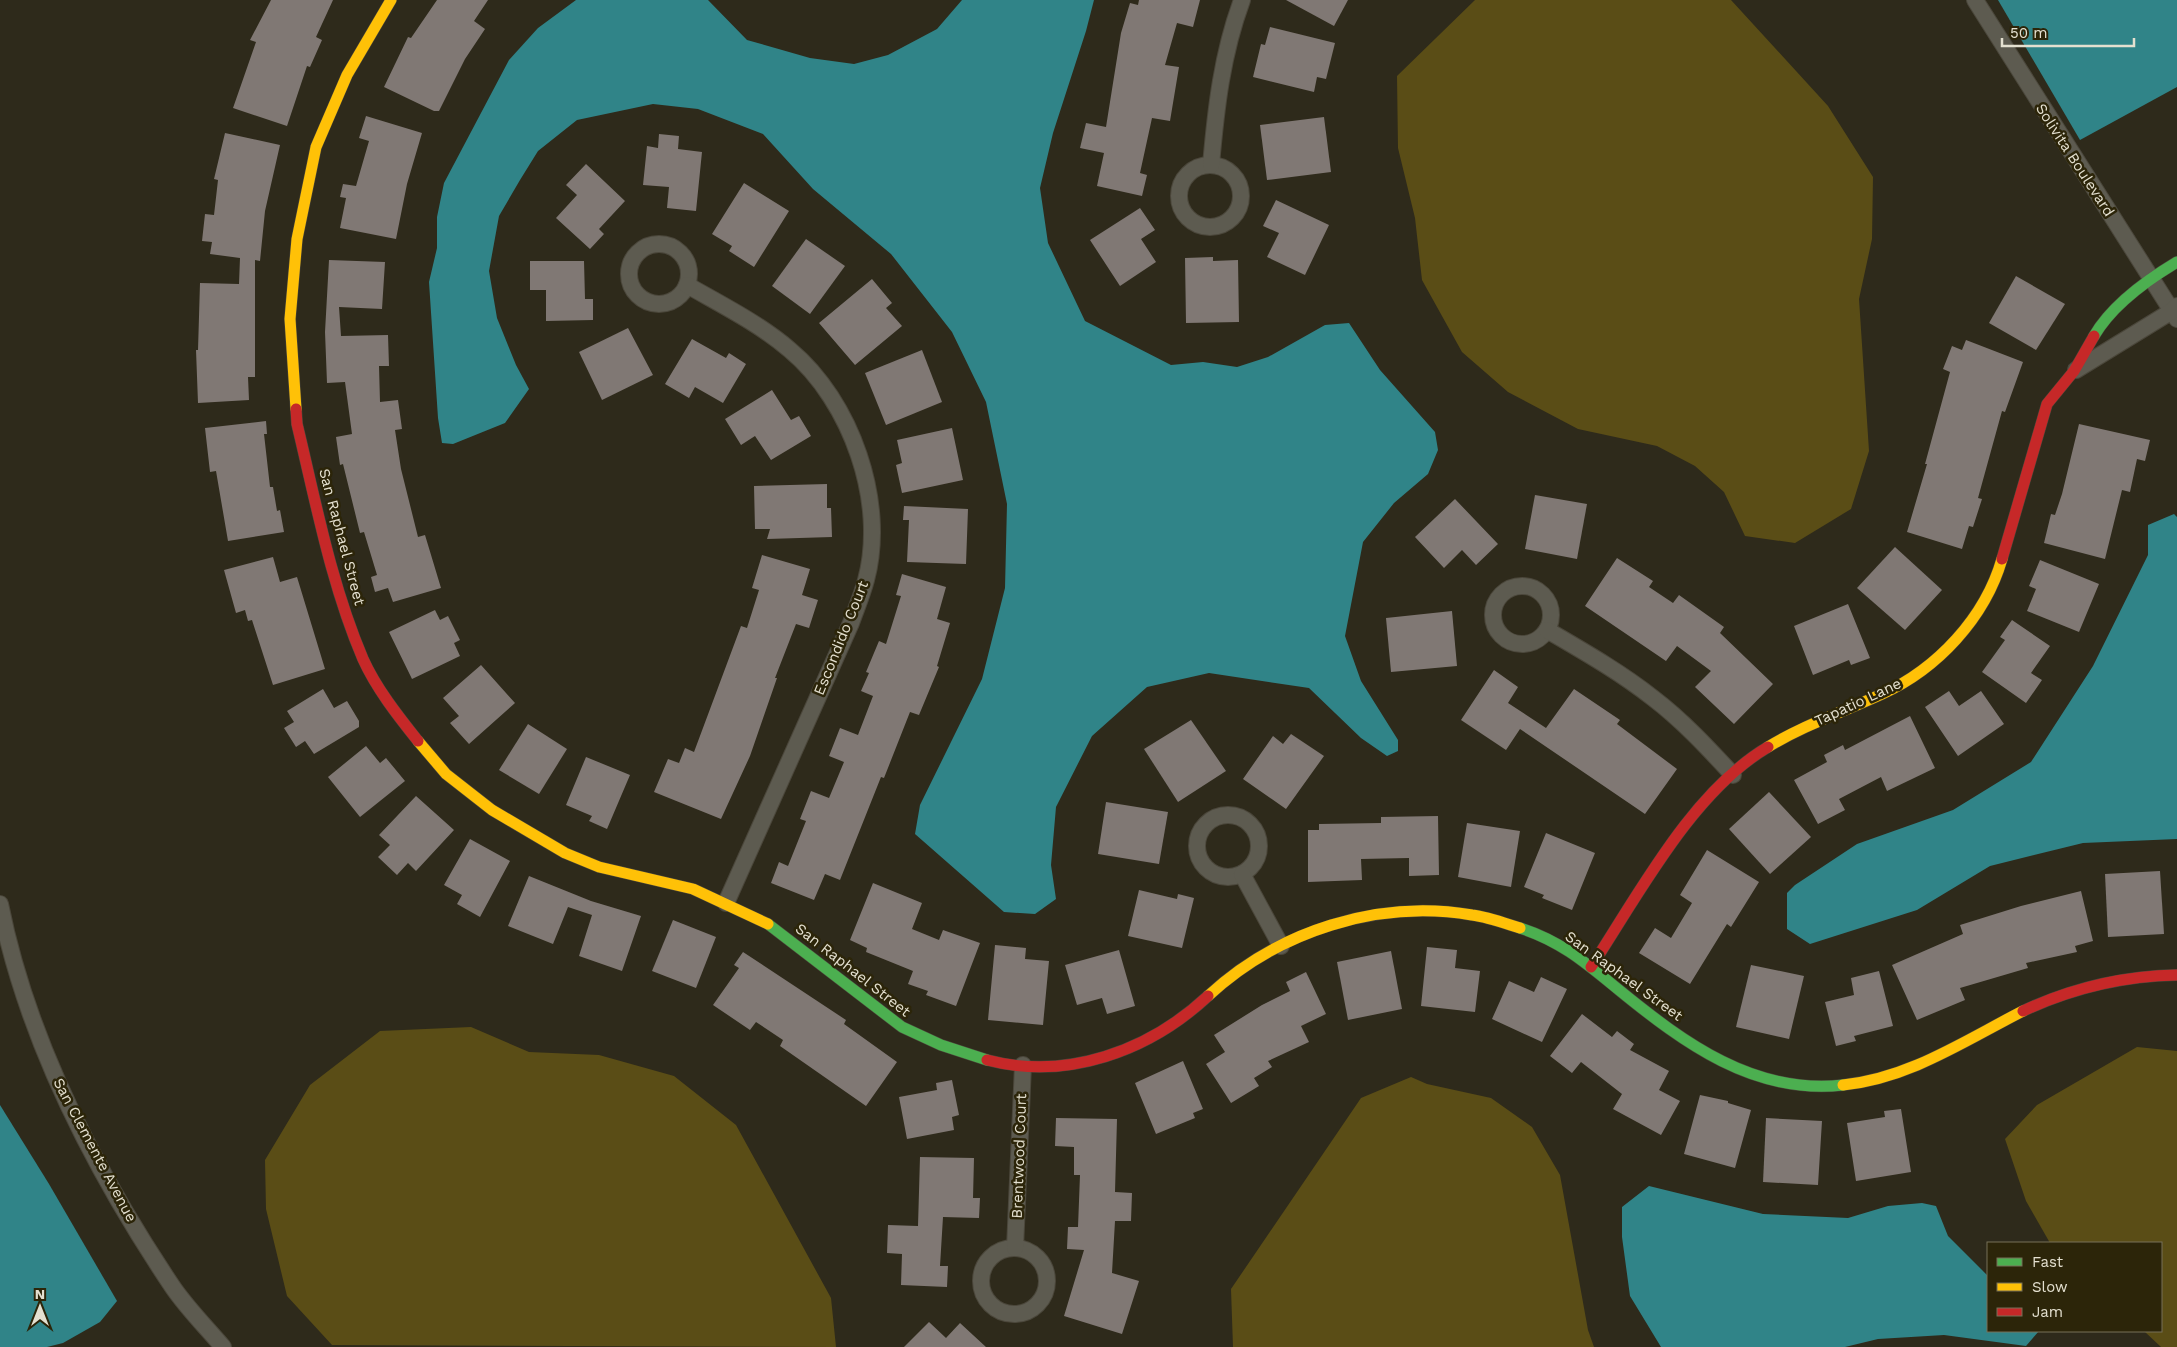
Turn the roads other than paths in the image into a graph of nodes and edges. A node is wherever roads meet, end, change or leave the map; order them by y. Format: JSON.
{"nodes":[{"id":1,"x":391,"y":0,"type":"edge"},
{"id":2,"x":1242,"y":0,"type":"edge"},
{"id":3,"x":1975,"y":0,"type":"edge"},
{"id":4,"x":1211,"y":165,"type":"dead end"},
{"id":5,"x":2177,"y":262,"type":"edge"},
{"id":6,"x":2151,"y":278,"type":"junction"},
{"id":7,"x":687,"y":285,"type":"dead end"},
{"id":8,"x":2175,"y":312,"type":"edge"},
{"id":9,"x":2074,"y":371,"type":"junction"},
{"id":10,"x":1547,"y":630,"type":"dead end"},
{"id":11,"x":1732,"y":775,"type":"junction"},
{"id":12,"x":1242,"y":874,"type":"dead end"},
{"id":13,"x":726,"y":903,"type":"junction"},
{"id":14,"x":0,"y":904,"type":"edge"},
{"id":15,"x":1281,"y":946,"type":"junction"},
{"id":16,"x":1591,"y":967,"type":"junction"},
{"id":17,"x":2177,"y":975,"type":"edge"},
{"id":18,"x":1022,"y":1065,"type":"junction"},
{"id":19,"x":1015,"y":1248,"type":"junction"},
{"id":20,"x":223,"y":1347,"type":"edge"}],
"edges":[{"from":1,"to":13,"type":"street","name":"San Raphael Street"},
{"from":2,"to":4,"type":"street"},
{"from":3,"to":6,"type":"street","name":"Solivita Boulevard"},
{"from":5,"to":6,"type":"street"},
{"from":6,"to":8,"type":"street","name":"Solivita Boulevard"},
{"from":6,"to":9,"type":"street","name":"Tapatio Lane"},
{"from":7,"to":13,"type":"street","name":"Escondido Court"},
{"from":8,"to":9,"type":"street"},
{"from":9,"to":11,"type":"street","name":"Tapatio Lane"},
{"from":10,"to":11,"type":"street"},
{"from":11,"to":16,"type":"street","name":"Tapatio Lane"},
{"from":12,"to":15,"type":"street"},
{"from":13,"to":18,"type":"street","name":"San Raphael Street"},
{"from":14,"to":20,"type":"street","name":"San Clemente Avenue"},
{"from":15,"to":16,"type":"street","name":"San Raphael Street"},
{"from":15,"to":18,"type":"street","name":"San Raphael Street"},
{"from":16,"to":17,"type":"street","name":"San Raphael Street"},
{"from":18,"to":19,"type":"street","name":"Brentwood Court"},
{"from":19,"to":19,"type":"street"}]}
